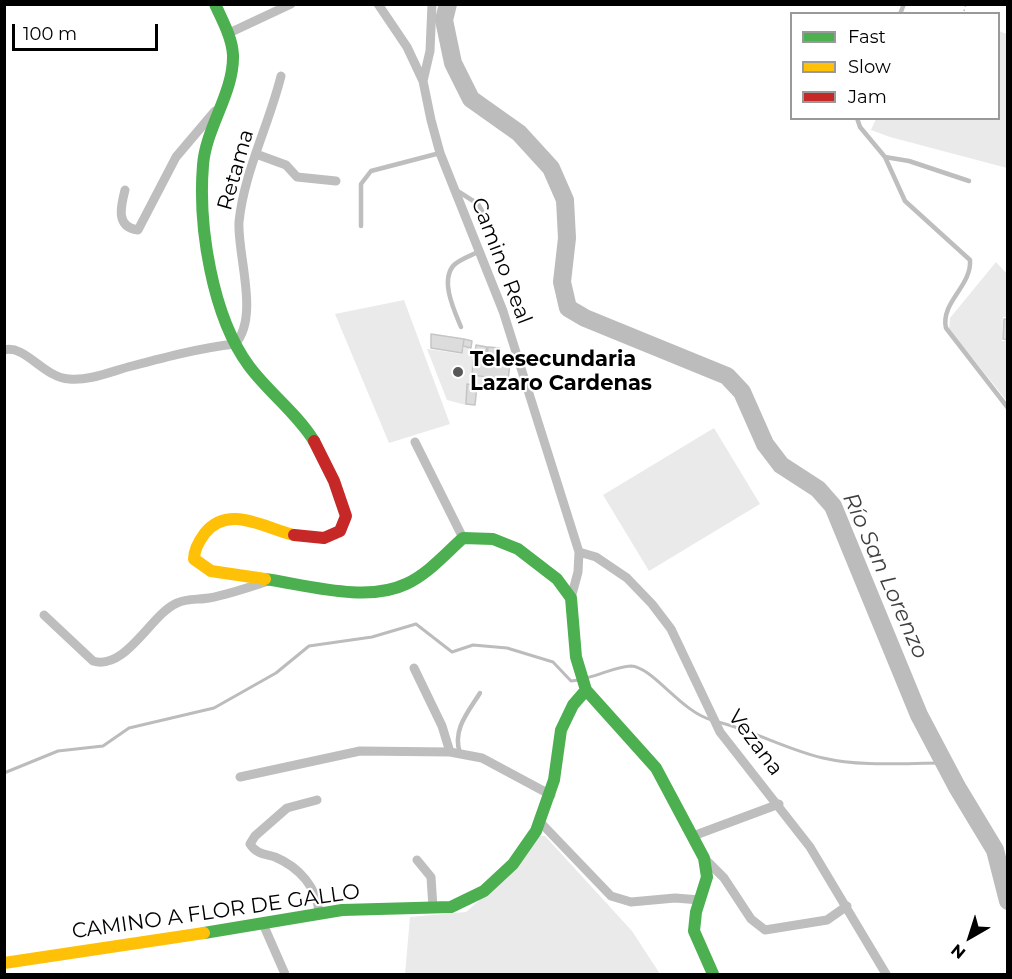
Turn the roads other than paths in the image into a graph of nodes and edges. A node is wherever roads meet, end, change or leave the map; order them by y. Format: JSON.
{"nodes":[{"id":1,"x":215,"y":4,"type":"edge"},
{"id":2,"x":291,"y":4,"type":"edge"},
{"id":3,"x":378,"y":4,"type":"edge"},
{"id":4,"x":432,"y":4,"type":"edge"},
{"id":5,"x":227,"y":34,"type":"junction"},
{"id":6,"x":281,"y":76,"type":"dead end"},
{"id":7,"x":423,"y":81,"type":"junction"},
{"id":8,"x":215,"y":111,"type":"junction"},
{"id":9,"x":858,"y":120,"type":"edge"},
{"id":10,"x":440,"y":153,"type":"junction"},
{"id":11,"x":256,"y":154,"type":"junction"},
{"id":12,"x":885,"y":158,"type":"junction"},
{"id":13,"x":336,"y":181,"type":"dead end"},
{"id":14,"x":969,"y":181,"type":"dead end"},
{"id":15,"x":454,"y":189,"type":"junction"},
{"id":16,"x":125,"y":190,"type":"dead end"},
{"id":17,"x":485,"y":216,"type":"dead end"},
{"id":18,"x":361,"y":226,"type":"dead end"},
{"id":19,"x":478,"y":252,"type":"junction"},
{"id":20,"x":461,"y":327,"type":"dead end"},
{"id":21,"x":235,"y":344,"type":"junction"},
{"id":22,"x":4,"y":350,"type":"edge"},
{"id":23,"x":1008,"y":408,"type":"edge"},
{"id":24,"x":415,"y":442,"type":"dead end"},
{"id":25,"x":463,"y":538,"type":"junction"},
{"id":26,"x":579,"y":552,"type":"junction"},
{"id":27,"x":276,"y":579,"type":"junction"},
{"id":28,"x":571,"y":598,"type":"junction"},
{"id":29,"x":44,"y":615,"type":"dead end"},
{"id":30,"x":414,"y":668,"type":"dead end"},
{"id":31,"x":585,"y":687,"type":"junction"},
{"id":32,"x":480,"y":693,"type":"dead end"},
{"id":33,"x":455,"y":753,"type":"junction"},
{"id":34,"x":240,"y":777,"type":"dead end"},
{"id":35,"x":551,"y":795,"type":"junction"},
{"id":36,"x":317,"y":800,"type":"dead end"},
{"id":37,"x":779,"y":804,"type":"junction"},
{"id":38,"x":541,"y":823,"type":"junction"},
{"id":39,"x":693,"y":836,"type":"junction"},
{"id":40,"x":704,"y":858,"type":"junction"},
{"id":41,"x":417,"y":860,"type":"dead end"},
{"id":42,"x":700,"y":900,"type":"junction"},
{"id":43,"x":847,"y":906,"type":"junction"},
{"id":44,"x":434,"y":908,"type":"junction"},
{"id":45,"x":319,"y":914,"type":"junction"},
{"id":46,"x":263,"y":924,"type":"junction"},
{"id":47,"x":4,"y":963,"type":"edge"},
{"id":48,"x":285,"y":975,"type":"edge"},
{"id":49,"x":713,"y":975,"type":"edge"},
{"id":50,"x":886,"y":975,"type":"edge"}],
"edges":[{"from":1,"to":5,"type":"street"},
{"from":2,"to":5,"type":"street"},
{"from":3,"to":7,"type":"street"},
{"from":4,"to":7,"type":"street","name":"Camino Real"},
{"from":5,"to":8,"type":"street"},
{"from":6,"to":11,"type":"street","name":"Retama"},
{"from":7,"to":10,"type":"street","name":"Camino Real"},
{"from":8,"to":16,"type":"street"},
{"from":8,"to":21,"type":"street"},
{"from":9,"to":12,"type":"lane"},
{"from":10,"to":15,"type":"street","name":"Camino Real"},
{"from":10,"to":18,"type":"lane"},
{"from":11,"to":13,"type":"street"},
{"from":11,"to":21,"type":"street","name":"Retama"},
{"from":12,"to":14,"type":"lane"},
{"from":12,"to":23,"type":"lane"},
{"from":15,"to":17,"type":"lane"},
{"from":15,"to":19,"type":"street","name":"Camino Real"},
{"from":19,"to":20,"type":"lane"},
{"from":19,"to":26,"type":"street","name":"Camino Real"},
{"from":21,"to":22,"type":"street"},
{"from":21,"to":27,"type":"street"},
{"from":24,"to":25,"type":"street"},
{"from":25,"to":27,"type":"street"},
{"from":25,"to":28,"type":"street"},
{"from":26,"to":28,"type":"street","name":"Camino Real"},
{"from":26,"to":37,"type":"street","name":"Vezana"},
{"from":27,"to":29,"type":"street"},
{"from":28,"to":31,"type":"street"},
{"from":30,"to":33,"type":"street"},
{"from":31,"to":35,"type":"street","name":"CAMINO A FLOR DE GALLO"},
{"from":31,"to":39,"type":"street"},
{"from":32,"to":33,"type":"lane"},
{"from":33,"to":34,"type":"street"},
{"from":33,"to":35,"type":"street"},
{"from":35,"to":38,"type":"street","name":"CAMINO A FLOR DE GALLO"},
{"from":36,"to":45,"type":"street"},
{"from":37,"to":39,"type":"street"},
{"from":37,"to":43,"type":"street","name":"Vezana"},
{"from":38,"to":42,"type":"street"},
{"from":38,"to":44,"type":"street","name":"CAMINO A FLOR DE GALLO"},
{"from":39,"to":40,"type":"street"},
{"from":40,"to":42,"type":"street"},
{"from":40,"to":43,"type":"street"},
{"from":41,"to":44,"type":"street"},
{"from":42,"to":49,"type":"street"},
{"from":43,"to":50,"type":"street","name":"Vezana"},
{"from":44,"to":45,"type":"street","name":"CAMINO A FLOR DE GALLO"},
{"from":45,"to":46,"type":"street","name":"CAMINO A FLOR DE GALLO"},
{"from":46,"to":47,"type":"street","name":"CAMINO A FLOR DE GALLO"},
{"from":46,"to":48,"type":"street"}]}
